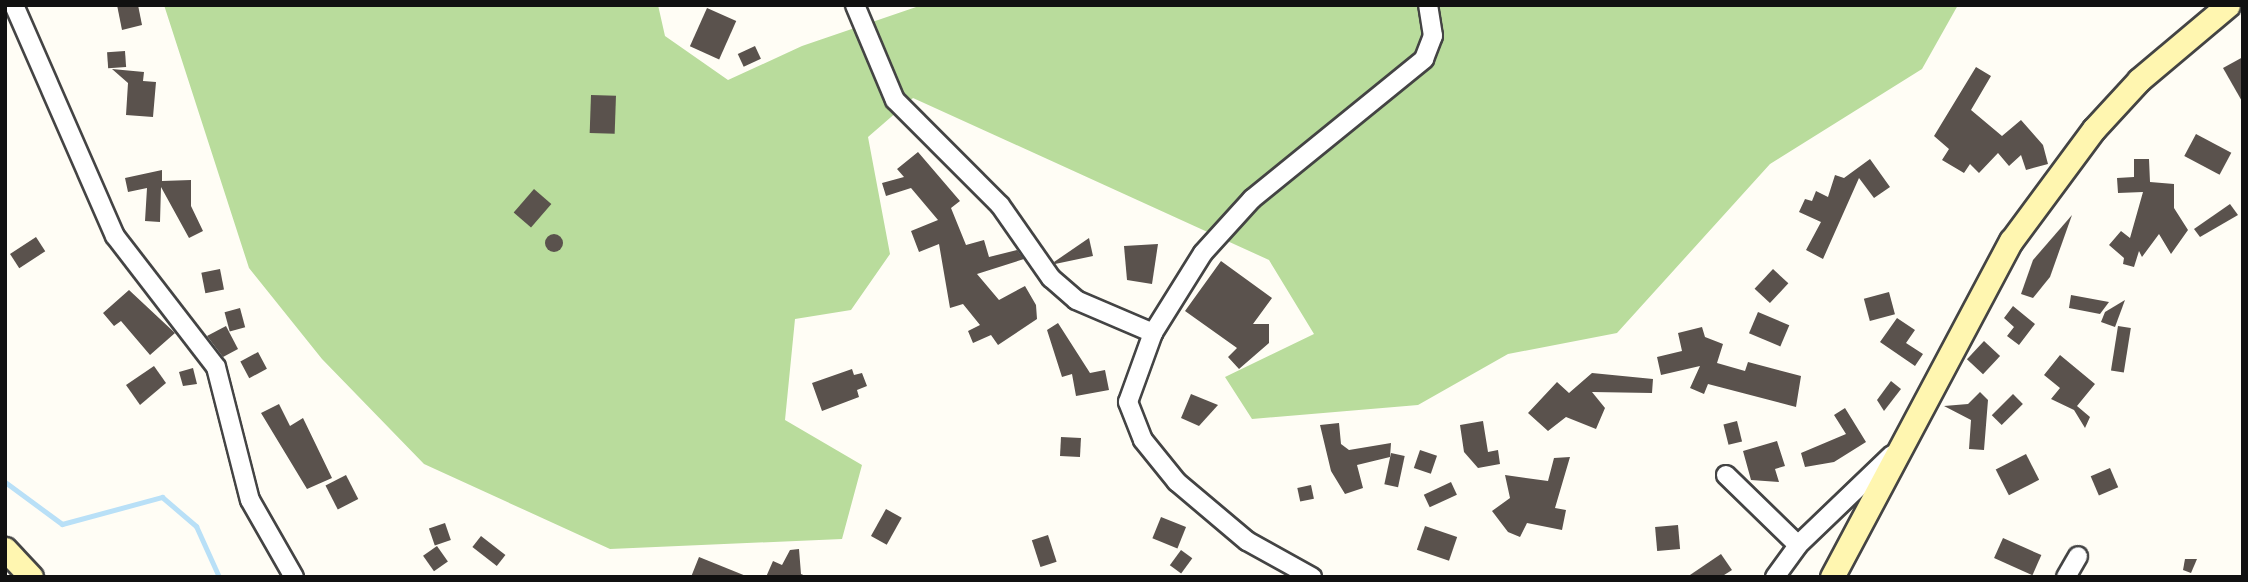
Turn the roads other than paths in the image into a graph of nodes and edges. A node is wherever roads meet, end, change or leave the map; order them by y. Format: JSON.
{"nodes":[{"id":1,"x":14,"y":5,"type":"edge"},
{"id":2,"x":855,"y":5,"type":"edge"},
{"id":3,"x":1427,"y":5,"type":"edge"},
{"id":4,"x":2218,"y":8,"type":"edge"},
{"id":5,"x":1153,"y":333,"type":"junction"},
{"id":6,"x":1892,"y":455,"type":"junction"},
{"id":7,"x":1726,"y":475,"type":"dead end"},
{"id":8,"x":1798,"y":545,"type":"junction"},
{"id":9,"x":5,"y":549,"type":"edge"},
{"id":10,"x":2078,"y":556,"type":"dead end"},
{"id":11,"x":31,"y":577,"type":"edge"},
{"id":12,"x":294,"y":577,"type":"edge"},
{"id":13,"x":1312,"y":577,"type":"edge"},
{"id":14,"x":1775,"y":577,"type":"edge"},
{"id":15,"x":1832,"y":577,"type":"edge"},
{"id":16,"x":2066,"y":577,"type":"edge"}],
"edges":[{"from":1,"to":12,"type":"street"},
{"from":2,"to":5,"type":"street"},
{"from":3,"to":5,"type":"street"},
{"from":4,"to":6,"type":"street"},
{"from":5,"to":13,"type":"street"},
{"from":6,"to":8,"type":"street"},
{"from":6,"to":15,"type":"street"},
{"from":7,"to":8,"type":"street"},
{"from":8,"to":14,"type":"street"},
{"from":9,"to":11,"type":"street"},
{"from":10,"to":16,"type":"street"}]}
